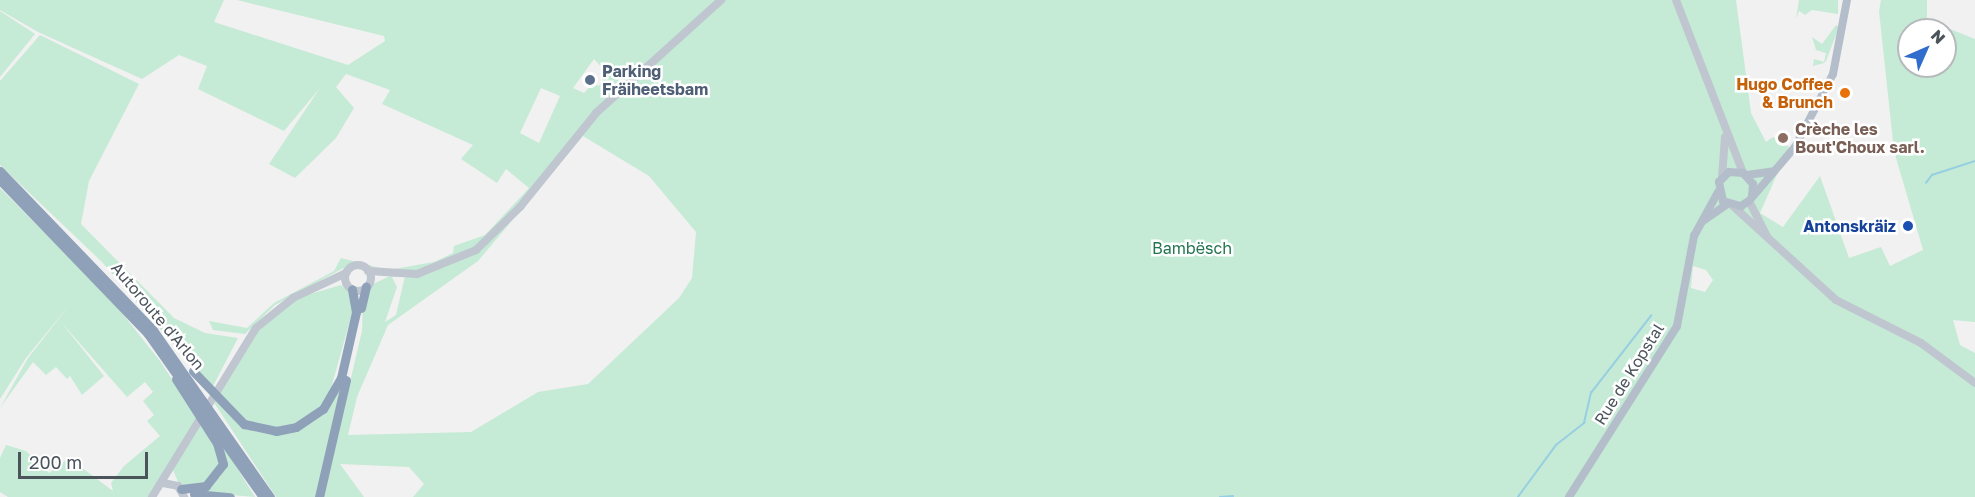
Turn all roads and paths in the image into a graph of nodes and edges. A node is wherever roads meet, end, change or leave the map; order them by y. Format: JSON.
{"nodes":[{"id":1,"x":721,"y":0,"type":"edge"},
{"id":2,"x":1676,"y":0,"type":"edge"},
{"id":3,"x":1846,"y":0,"type":"edge"},
{"id":4,"x":1724,"y":127,"type":"junction"},
{"id":5,"x":1774,"y":170,"type":"junction"},
{"id":6,"x":0,"y":171,"type":"edge"},
{"id":7,"x":1745,"y":174,"type":"junction"},
{"id":8,"x":1722,"y":178,"type":"junction"},
{"id":9,"x":0,"y":180,"type":"edge"},
{"id":10,"x":1718,"y":192,"type":"junction"},
{"id":11,"x":1750,"y":198,"type":"junction"},
{"id":12,"x":1730,"y":205,"type":"junction"},
{"id":13,"x":1700,"y":223,"type":"junction"},
{"id":14,"x":1772,"y":245,"type":"junction"},
{"id":15,"x":368,"y":271,"type":"junction"},
{"id":16,"x":346,"y":273,"type":"junction"},
{"id":17,"x":391,"y":276,"type":"junction"},
{"id":18,"x":325,"y":284,"type":"junction"},
{"id":19,"x":349,"y":286,"type":"junction"},
{"id":20,"x":367,"y":286,"type":"junction"},
{"id":21,"x":153,"y":330,"type":"junction"},
{"id":22,"x":168,"y":359,"type":"junction"},
{"id":23,"x":1975,"y":383,"type":"edge"},
{"id":24,"x":171,"y":467,"type":"junction"},
{"id":25,"x":163,"y":483,"type":"junction"},
{"id":26,"x":180,"y":490,"type":"edge"},
{"id":27,"x":152,"y":497,"type":"edge"},
{"id":28,"x":190,"y":497,"type":"edge"},
{"id":29,"x":230,"y":497,"type":"edge"},
{"id":30,"x":263,"y":497,"type":"edge"},
{"id":31,"x":270,"y":497,"type":"edge"},
{"id":32,"x":320,"y":497,"type":"edge"},
{"id":33,"x":1569,"y":497,"type":"edge"}],
"edges":[{"from":1,"to":17,"type":"main road"},
{"from":2,"to":4,"type":"main road"},
{"from":3,"to":5,"type":"main road"},
{"from":4,"to":7,"type":"main road"},
{"from":4,"to":8,"type":"main road"},
{"from":5,"to":7,"type":"main road"},
{"from":5,"to":11,"type":"main road"},
{"from":6,"to":21,"type":"highway","name":"Autoroute d'Arlon"},
{"from":7,"to":8,"type":"main road"},
{"from":7,"to":11,"type":"main road"},
{"from":8,"to":10,"type":"main road","name":"Rue de Kopstal"},
{"from":9,"to":22,"type":"highway","name":"Autoroute d'Arlon"},
{"from":10,"to":12,"type":"main road"},
{"from":10,"to":13,"type":"main road","name":"Rue de Kopstal"},
{"from":11,"to":12,"type":"main road"},
{"from":11,"to":14,"type":"main road"},
{"from":12,"to":13,"type":"main road"},
{"from":12,"to":14,"type":"main road"},
{"from":13,"to":33,"type":"main road","name":"Rue de Kopstal"},
{"from":14,"to":23,"type":"main road"},
{"from":15,"to":16,"type":"main road"},
{"from":15,"to":17,"type":"main road"},
{"from":15,"to":20,"type":"main road"},
{"from":16,"to":18,"type":"main road"},
{"from":16,"to":19,"type":"main road"},
{"from":17,"to":20,"type":"main road"},
{"from":18,"to":19,"type":"main road"},
{"from":18,"to":24,"type":"main road"},
{"from":19,"to":20,"type":"main road"},
{"from":19,"to":21,"type":"highway"},
{"from":20,"to":32,"type":"highway"},
{"from":21,"to":31,"type":"highway","name":"Autoroute d'Arlon"},
{"from":22,"to":26,"type":"highway"},
{"from":22,"to":30,"type":"highway","name":"Autoroute d'Arlon"},
{"from":24,"to":25,"type":"main road"},
{"from":24,"to":26,"type":"main road"},
{"from":25,"to":26,"type":"main road"},
{"from":25,"to":27,"type":"main road"},
{"from":28,"to":29,"type":"highway"}]}
